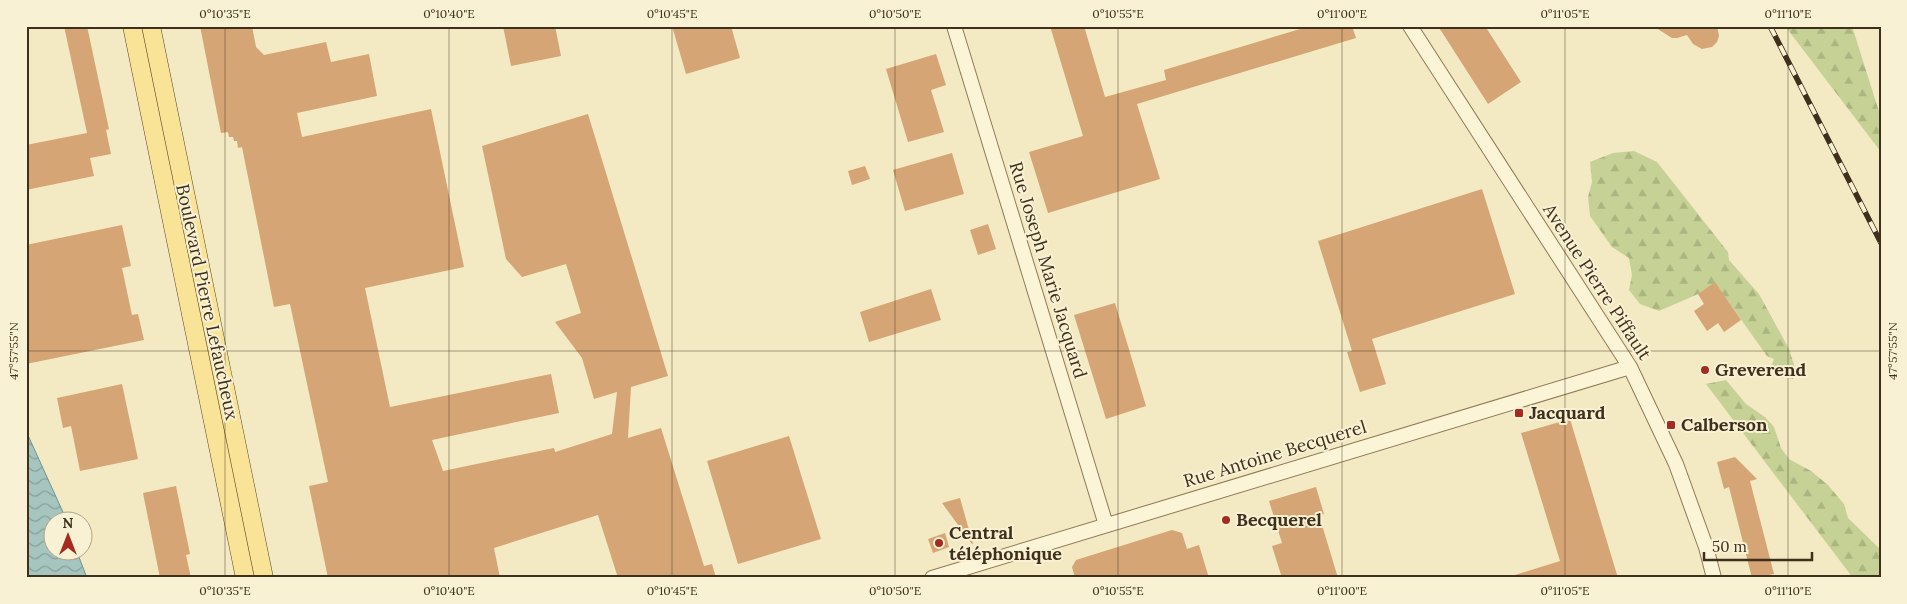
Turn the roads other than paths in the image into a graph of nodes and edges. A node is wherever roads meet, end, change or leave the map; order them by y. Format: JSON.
{"nodes":[{"id":1,"x":132,"y":26,"type":"edge"},
{"id":2,"x":150,"y":26,"type":"edge"},
{"id":3,"x":954,"y":26,"type":"edge"},
{"id":4,"x":1410,"y":26,"type":"edge"},
{"id":5,"x":1630,"y":367,"type":"junction"},
{"id":6,"x":1106,"y":525,"type":"junction"},
{"id":7,"x":245,"y":578,"type":"edge"},
{"id":8,"x":264,"y":578,"type":"edge"},
{"id":9,"x":932,"y":578,"type":"edge"},
{"id":10,"x":1714,"y":578,"type":"edge"}],
"edges":[{"from":1,"to":7,"type":"main road","name":"Boulevard Pierre Lefaucheux"},
{"from":2,"to":8,"type":"main road","name":"Boulevard Pierre Lefaucheux"},
{"from":3,"to":6,"type":"street","name":"Rue Joseph Marie Jacquard"},
{"from":4,"to":5,"type":"street","name":"Avenue Pierre Piffault"},
{"from":5,"to":6,"type":"street","name":"Rue Antoine Becquerel"},
{"from":5,"to":10,"type":"street","name":"Avenue Pierre Piffault"},
{"from":6,"to":9,"type":"street","name":"Rue Antoine Becquerel"}]}
